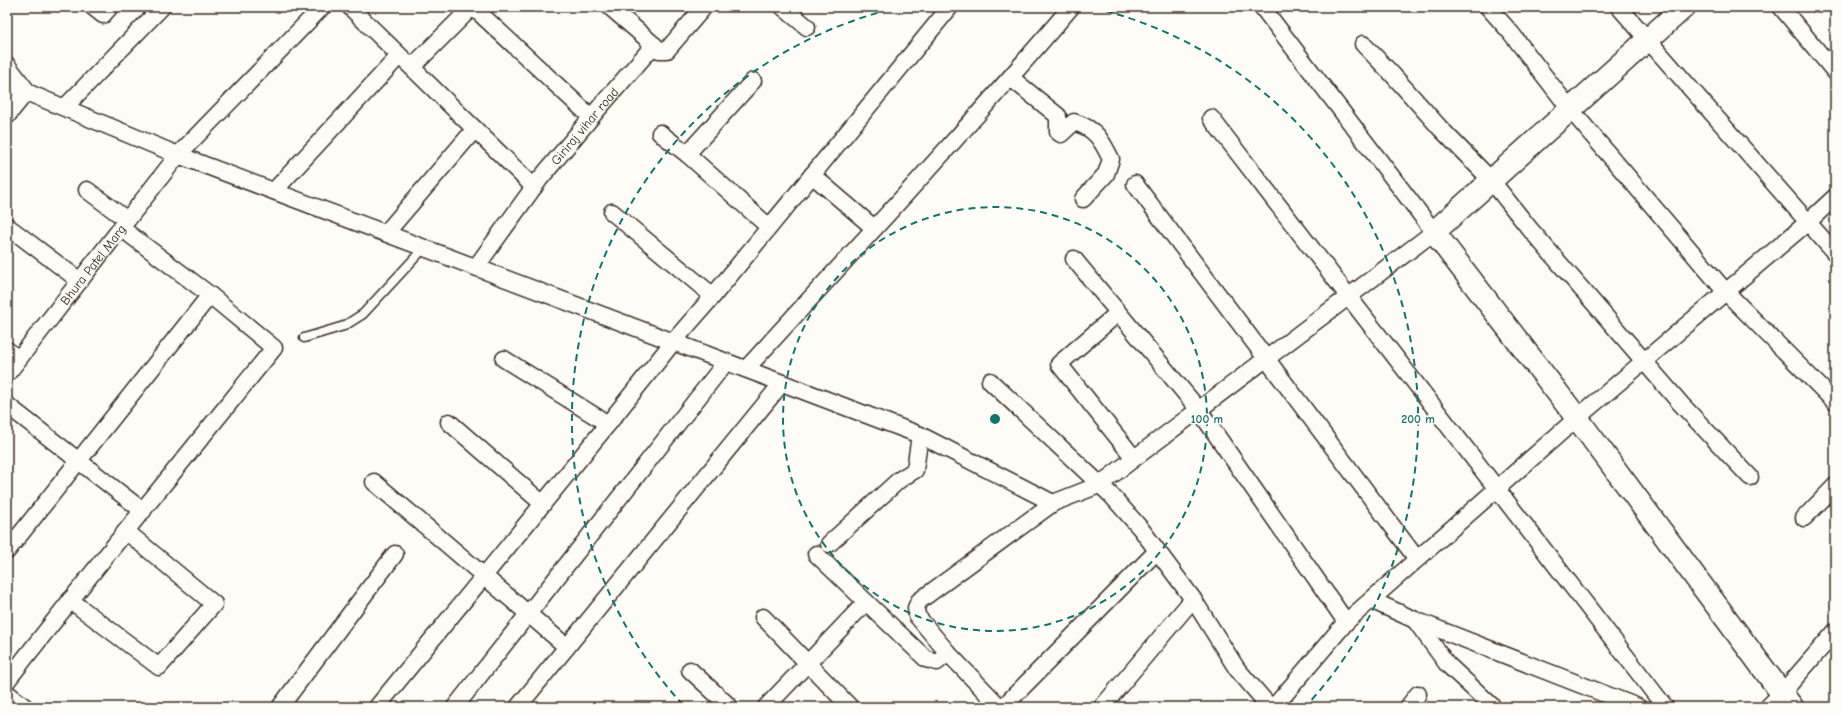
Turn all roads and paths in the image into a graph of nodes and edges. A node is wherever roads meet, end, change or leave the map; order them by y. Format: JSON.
{"nodes":[{"id":1,"x":93,"y":7,"type":"edge"},
{"id":2,"x":110,"y":7,"type":"edge"},
{"id":3,"x":162,"y":7,"type":"edge"},
{"id":4,"x":322,"y":7,"type":"edge"},
{"id":5,"x":350,"y":7,"type":"edge"},
{"id":6,"x":473,"y":7,"type":"edge"},
{"id":7,"x":610,"y":7,"type":"edge"},
{"id":8,"x":704,"y":7,"type":"edge"},
{"id":9,"x":783,"y":7,"type":"edge"},
{"id":10,"x":950,"y":7,"type":"edge"},
{"id":11,"x":1071,"y":7,"type":"edge"},
{"id":12,"x":1262,"y":7,"type":"edge"},
{"id":13,"x":1488,"y":7,"type":"edge"},
{"id":14,"x":1619,"y":7,"type":"edge"},
{"id":15,"x":1684,"y":7,"type":"edge"},
{"id":16,"x":1781,"y":7,"type":"edge"},
{"id":17,"x":807,"y":27,"type":"dead end"},
{"id":18,"x":1648,"y":39,"type":"junction"},
{"id":19,"x":1363,"y":44,"type":"dead end"},
{"id":20,"x":654,"y":45,"type":"junction"},
{"id":21,"x":399,"y":56,"type":"junction"},
{"id":22,"x":7,"y":65,"type":"edge"},
{"id":23,"x":412,"y":68,"type":"junction"},
{"id":24,"x":1835,"y":72,"type":"edge"},
{"id":25,"x":1011,"y":78,"type":"junction"},
{"id":26,"x":753,"y":81,"type":"dead end"},
{"id":27,"x":7,"y":84,"type":"edge"},
{"id":28,"x":27,"y":91,"type":"junction"},
{"id":29,"x":65,"y":107,"type":"junction"},
{"id":30,"x":1570,"y":109,"type":"junction"},
{"id":31,"x":7,"y":116,"type":"edge"},
{"id":32,"x":591,"y":117,"type":"junction"},
{"id":33,"x":1211,"y":118,"type":"dead end"},
{"id":34,"x":475,"y":130,"type":"junction"},
{"id":35,"x":660,"y":133,"type":"dead end"},
{"id":36,"x":178,"y":154,"type":"junction"},
{"id":37,"x":687,"y":154,"type":"junction"},
{"id":38,"x":812,"y":175,"type":"junction"},
{"id":39,"x":1491,"y":180,"type":"junction"},
{"id":40,"x":1135,"y":184,"type":"dead end"},
{"id":41,"x":534,"y":187,"type":"junction"},
{"id":42,"x":87,"y":190,"type":"dead end"},
{"id":43,"x":274,"y":191,"type":"junction"},
{"id":44,"x":1835,"y":197,"type":"edge"},
{"id":45,"x":1083,"y":199,"type":"dead end"},
{"id":46,"x":612,"y":212,"type":"dead end"},
{"id":47,"x":1808,"y":222,"type":"junction"},
{"id":48,"x":124,"y":224,"type":"junction"},
{"id":49,"x":7,"y":226,"type":"edge"},
{"id":50,"x":769,"y":227,"type":"junction"},
{"id":51,"x":874,"y":228,"type":"junction"},
{"id":52,"x":1434,"y":232,"type":"junction"},
{"id":53,"x":386,"y":233,"type":"junction"},
{"id":54,"x":424,"y":248,"type":"junction"},
{"id":55,"x":1835,"y":253,"type":"edge"},
{"id":56,"x":1074,"y":259,"type":"dead end"},
{"id":57,"x":476,"y":267,"type":"junction"},
{"id":58,"x":80,"y":281,"type":"junction"},
{"id":59,"x":1725,"y":291,"type":"junction"},
{"id":60,"x":210,"y":295,"type":"junction"},
{"id":61,"x":713,"y":296,"type":"junction"},
{"id":62,"x":1349,"y":296,"type":"junction"},
{"id":63,"x":1118,"y":313,"type":"junction"},
{"id":64,"x":304,"y":338,"type":"dead end"},
{"id":65,"x":673,"y":342,"type":"junction"},
{"id":66,"x":13,"y":355,"type":"edge"},
{"id":67,"x":504,"y":359,"type":"dead end"},
{"id":68,"x":1266,"y":359,"type":"junction"},
{"id":69,"x":1644,"y":360,"type":"junction"},
{"id":70,"x":726,"y":362,"type":"junction"},
{"id":71,"x":746,"y":369,"type":"junction"},
{"id":72,"x":7,"y":374,"type":"edge"},
{"id":73,"x":990,"y":381,"type":"dead end"},
{"id":74,"x":782,"y":383,"type":"junction"},
{"id":75,"x":1835,"y":402,"type":"edge"},
{"id":76,"x":7,"y":405,"type":"edge"},
{"id":77,"x":1199,"y":410,"type":"junction"},
{"id":78,"x":1577,"y":418,"type":"junction"},
{"id":79,"x":449,"y":422,"type":"dead end"},
{"id":80,"x":608,"y":424,"type":"junction"},
{"id":81,"x":920,"y":435,"type":"junction"},
{"id":82,"x":1134,"y":458,"type":"junction"},
{"id":83,"x":78,"y":460,"type":"junction"},
{"id":84,"x":1750,"y":477,"type":"dead end"},
{"id":85,"x":374,"y":482,"type":"dead end"},
{"id":86,"x":1099,"y":485,"type":"junction"},
{"id":87,"x":1835,"y":486,"type":"edge"},
{"id":88,"x":1496,"y":489,"type":"junction"},
{"id":89,"x":1053,"y":503,"type":"junction"},
{"id":90,"x":543,"y":504,"type":"junction"},
{"id":91,"x":143,"y":511,"type":"junction"},
{"id":92,"x":1804,"y":518,"type":"dead end"},
{"id":93,"x":127,"y":532,"type":"junction"},
{"id":94,"x":829,"y":544,"type":"dead end"},
{"id":95,"x":7,"y":551,"type":"edge"},
{"id":96,"x":1157,"y":551,"type":"junction"},
{"id":97,"x":395,"y":554,"type":"dead end"},
{"id":98,"x":816,"y":554,"type":"dead end"},
{"id":99,"x":1417,"y":559,"type":"junction"},
{"id":100,"x":484,"y":576,"type":"junction"},
{"id":101,"x":1193,"y":599,"type":"junction"},
{"id":102,"x":70,"y":600,"type":"junction"},
{"id":103,"x":1371,"y":600,"type":"junction"},
{"id":104,"x":866,"y":602,"type":"junction"},
{"id":105,"x":528,"y":614,"type":"junction"},
{"id":106,"x":763,"y":617,"type":"dead end"},
{"id":107,"x":1415,"y":620,"type":"junction"},
{"id":108,"x":1346,"y":622,"type":"junction"},
{"id":109,"x":1835,"y":632,"type":"edge"},
{"id":110,"x":567,"y":647,"type":"junction"},
{"id":111,"x":948,"y":652,"type":"junction"},
{"id":112,"x":807,"y":664,"type":"junction"},
{"id":113,"x":690,"y":670,"type":"dead end"},
{"id":114,"x":7,"y":681,"type":"edge"},
{"id":115,"x":7,"y":693,"type":"edge"},
{"id":116,"x":1418,"y":694,"type":"dead end"},
{"id":117,"x":1781,"y":702,"type":"edge"},
{"id":118,"x":25,"y":707,"type":"edge"},
{"id":119,"x":280,"y":707,"type":"edge"},
{"id":120,"x":377,"y":707,"type":"edge"},
{"id":121,"x":455,"y":707,"type":"edge"},
{"id":122,"x":518,"y":707,"type":"edge"},
{"id":123,"x":730,"y":707,"type":"edge"},
{"id":124,"x":766,"y":707,"type":"edge"},
{"id":125,"x":850,"y":707,"type":"edge"},
{"id":126,"x":1000,"y":707,"type":"edge"},
{"id":127,"x":1003,"y":707,"type":"edge"},
{"id":128,"x":1102,"y":707,"type":"edge"},
{"id":129,"x":1270,"y":707,"type":"edge"},
{"id":130,"x":1274,"y":707,"type":"edge"},
{"id":131,"x":1408,"y":707,"type":"edge"},
{"id":132,"x":1493,"y":707,"type":"edge"},
{"id":133,"x":1638,"y":707,"type":"edge"},
{"id":134,"x":1664,"y":707,"type":"edge"}],
"edges":[{"from":1,"to":2,"type":"street"},
{"from":3,"to":29,"type":"street"},
{"from":4,"to":36,"type":"street","name":"Bhura Patel Marg"},
{"from":5,"to":21,"type":"street"},
{"from":6,"to":23,"type":"street"},
{"from":6,"to":32,"type":"street"},
{"from":7,"to":20,"type":"street"},
{"from":8,"to":20,"type":"street"},
{"from":9,"to":17,"type":"street"},
{"from":10,"to":38,"type":"street"},
{"from":11,"to":25,"type":"street"},
{"from":12,"to":52,"type":"street"},
{"from":13,"to":30,"type":"street"},
{"from":14,"to":18,"type":"street"},
{"from":15,"to":18,"type":"street"},
{"from":16,"to":24,"type":"street"},
{"from":18,"to":30,"type":"street"},
{"from":18,"to":47,"type":"street"},
{"from":19,"to":39,"type":"street"},
{"from":20,"to":32,"type":"street","name":"Giriraj vihar road"},
{"from":21,"to":23,"type":"street"},
{"from":21,"to":43,"type":"street"},
{"from":22,"to":28,"type":"street"},
{"from":23,"to":34,"type":"street"},
{"from":25,"to":45,"type":"street"},
{"from":25,"to":51,"type":"street"},
{"from":26,"to":37,"type":"street"},
{"from":27,"to":28,"type":"street"},
{"from":28,"to":29,"type":"street"},
{"from":28,"to":31,"type":"street"},
{"from":29,"to":36,"type":"street"},
{"from":30,"to":39,"type":"street"},
{"from":30,"to":59,"type":"street"},
{"from":32,"to":41,"type":"street","name":"Giriraj vihar road"},
{"from":33,"to":62,"type":"street"},
{"from":34,"to":41,"type":"street"},
{"from":34,"to":53,"type":"street"},
{"from":35,"to":37,"type":"street"},
{"from":36,"to":43,"type":"street"},
{"from":36,"to":48,"type":"street","name":"Bhura Patel Marg"},
{"from":37,"to":50,"type":"street"},
{"from":38,"to":50,"type":"street"},
{"from":38,"to":51,"type":"street"},
{"from":39,"to":52,"type":"street"},
{"from":39,"to":69,"type":"street"},
{"from":40,"to":68,"type":"street"},
{"from":41,"to":57,"type":"street","name":"Giriraj vihar road"},
{"from":42,"to":48,"type":"street"},
{"from":43,"to":53,"type":"street"},
{"from":44,"to":47,"type":"street"},
{"from":46,"to":61,"type":"street"},
{"from":47,"to":55,"type":"street"},
{"from":47,"to":59,"type":"street"},
{"from":48,"to":58,"type":"street","name":"Bhura Patel Marg"},
{"from":48,"to":60,"type":"street"},
{"from":49,"to":58,"type":"street"},
{"from":50,"to":61,"type":"street"},
{"from":51,"to":71,"type":"street"},
{"from":52,"to":62,"type":"street"},
{"from":52,"to":78,"type":"street"},
{"from":53,"to":54,"type":"street"},
{"from":54,"to":57,"type":"street"},
{"from":54,"to":64,"type":"lane"},
{"from":56,"to":63,"type":"street"},
{"from":57,"to":65,"type":"street"},
{"from":58,"to":66,"type":"street","name":"Bhura Patel Marg"},
{"from":59,"to":69,"type":"street"},
{"from":59,"to":75,"type":"street"},
{"from":60,"to":83,"type":"street"},
{"from":60,"to":91,"type":"street"},
{"from":61,"to":65,"type":"street"},
{"from":62,"to":68,"type":"street"},
{"from":62,"to":88,"type":"street"},
{"from":63,"to":77,"type":"street"},
{"from":63,"to":82,"type":"street"},
{"from":65,"to":70,"type":"street"},
{"from":65,"to":80,"type":"street"},
{"from":66,"to":72,"type":"street","name":"Bhura Patel Marg"},
{"from":67,"to":80,"type":"street"},
{"from":68,"to":77,"type":"street"},
{"from":68,"to":99,"type":"street"},
{"from":69,"to":78,"type":"street"},
{"from":69,"to":84,"type":"street"},
{"from":70,"to":71,"type":"street"},
{"from":70,"to":105,"type":"street"},
{"from":71,"to":74,"type":"street"},
{"from":73,"to":86,"type":"street"},
{"from":74,"to":81,"type":"street"},
{"from":74,"to":110,"type":"street"},
{"from":76,"to":83,"type":"street"},
{"from":77,"to":82,"type":"street"},
{"from":77,"to":108,"type":"street"},
{"from":78,"to":88,"type":"street"},
{"from":78,"to":117,"type":"street"},
{"from":79,"to":90,"type":"street"},
{"from":80,"to":90,"type":"street"},
{"from":81,"to":89,"type":"street"},
{"from":81,"to":94,"type":"street"},
{"from":82,"to":86,"type":"street"},
{"from":83,"to":91,"type":"street"},
{"from":83,"to":95,"type":"street"},
{"from":85,"to":100,"type":"street"},
{"from":86,"to":89,"type":"street"},
{"from":86,"to":96,"type":"street"},
{"from":87,"to":92,"type":"street"},
{"from":88,"to":99,"type":"street"},
{"from":88,"to":134,"type":"street"},
{"from":89,"to":111,"type":"street"},
{"from":90,"to":100,"type":"street"},
{"from":91,"to":93,"type":"street"},
{"from":93,"to":102,"type":"street"},
{"from":93,"to":102,"type":"street"},
{"from":96,"to":101,"type":"street"},
{"from":96,"to":127,"type":"street"},
{"from":97,"to":119,"type":"street"},
{"from":98,"to":104,"type":"street"},
{"from":99,"to":103,"type":"street"},
{"from":100,"to":105,"type":"street"},
{"from":100,"to":120,"type":"street"},
{"from":101,"to":128,"type":"street"},
{"from":101,"to":129,"type":"street"},
{"from":102,"to":114,"type":"street"},
{"from":103,"to":107,"type":"street"},
{"from":103,"to":108,"type":"street"},
{"from":104,"to":111,"type":"street"},
{"from":104,"to":112,"type":"street"},
{"from":105,"to":110,"type":"street"},
{"from":105,"to":121,"type":"street"},
{"from":106,"to":112,"type":"street"},
{"from":107,"to":132,"type":"street"},
{"from":107,"to":133,"type":"street"},
{"from":108,"to":130,"type":"street"},
{"from":109,"to":117,"type":"street"},
{"from":110,"to":122,"type":"street"},
{"from":111,"to":126,"type":"street"},
{"from":112,"to":124,"type":"street"},
{"from":112,"to":125,"type":"street"},
{"from":113,"to":123,"type":"street"},
{"from":115,"to":118,"type":"street"},
{"from":116,"to":131,"type":"street"}]}
